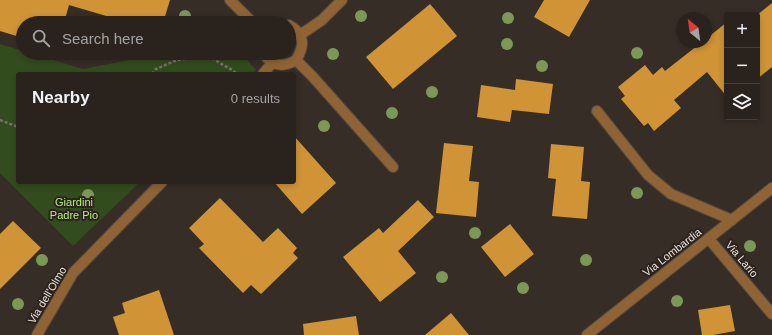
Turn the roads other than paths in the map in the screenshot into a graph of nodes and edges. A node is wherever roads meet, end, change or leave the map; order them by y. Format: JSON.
{"nodes":[{"id":1,"x":230,"y":0,"type":"edge"},
{"id":2,"x":342,"y":0,"type":"edge"},
{"id":3,"x":246,"y":16,"type":"edge"},
{"id":4,"x":296,"y":30,"type":"edge"},
{"id":5,"x":300,"y":35,"type":"junction"},
{"id":6,"x":269,"y":60,"type":"edge"},
{"id":7,"x":296,"y":60,"type":"junction"},
{"id":8,"x":272,"y":63,"type":"junction"},
{"id":9,"x":265,"y":72,"type":"edge"},
{"id":10,"x":597,"y":111,"type":"dead end"},
{"id":11,"x":393,"y":167,"type":"dead end"},
{"id":12,"x":160,"y":184,"type":"edge"},
{"id":13,"x":772,"y":188,"type":"edge"},
{"id":14,"x":732,"y":220,"type":"junction"},
{"id":15,"x":709,"y":238,"type":"junction"},
{"id":16,"x":772,"y":314,"type":"edge"},
{"id":17,"x":37,"y":335,"type":"edge"},
{"id":18,"x":587,"y":335,"type":"edge"}],
"edges":[{"from":1,"to":3,"type":"street"},
{"from":2,"to":5,"type":"street"},
{"from":4,"to":5,"type":"street"},
{"from":5,"to":7,"type":"street"},
{"from":6,"to":8,"type":"street"},
{"from":7,"to":8,"type":"street"},
{"from":7,"to":11,"type":"street"},
{"from":8,"to":9,"type":"street"},
{"from":10,"to":14,"type":"street"},
{"from":12,"to":17,"type":"street","name":"Via dell'Olmo"},
{"from":13,"to":14,"type":"street","name":"Via Lombardia"},
{"from":14,"to":15,"type":"street","name":"Via Lombardia"},
{"from":15,"to":16,"type":"street","name":"Via Lario"},
{"from":15,"to":18,"type":"street","name":"Via Lombardia"}]}
